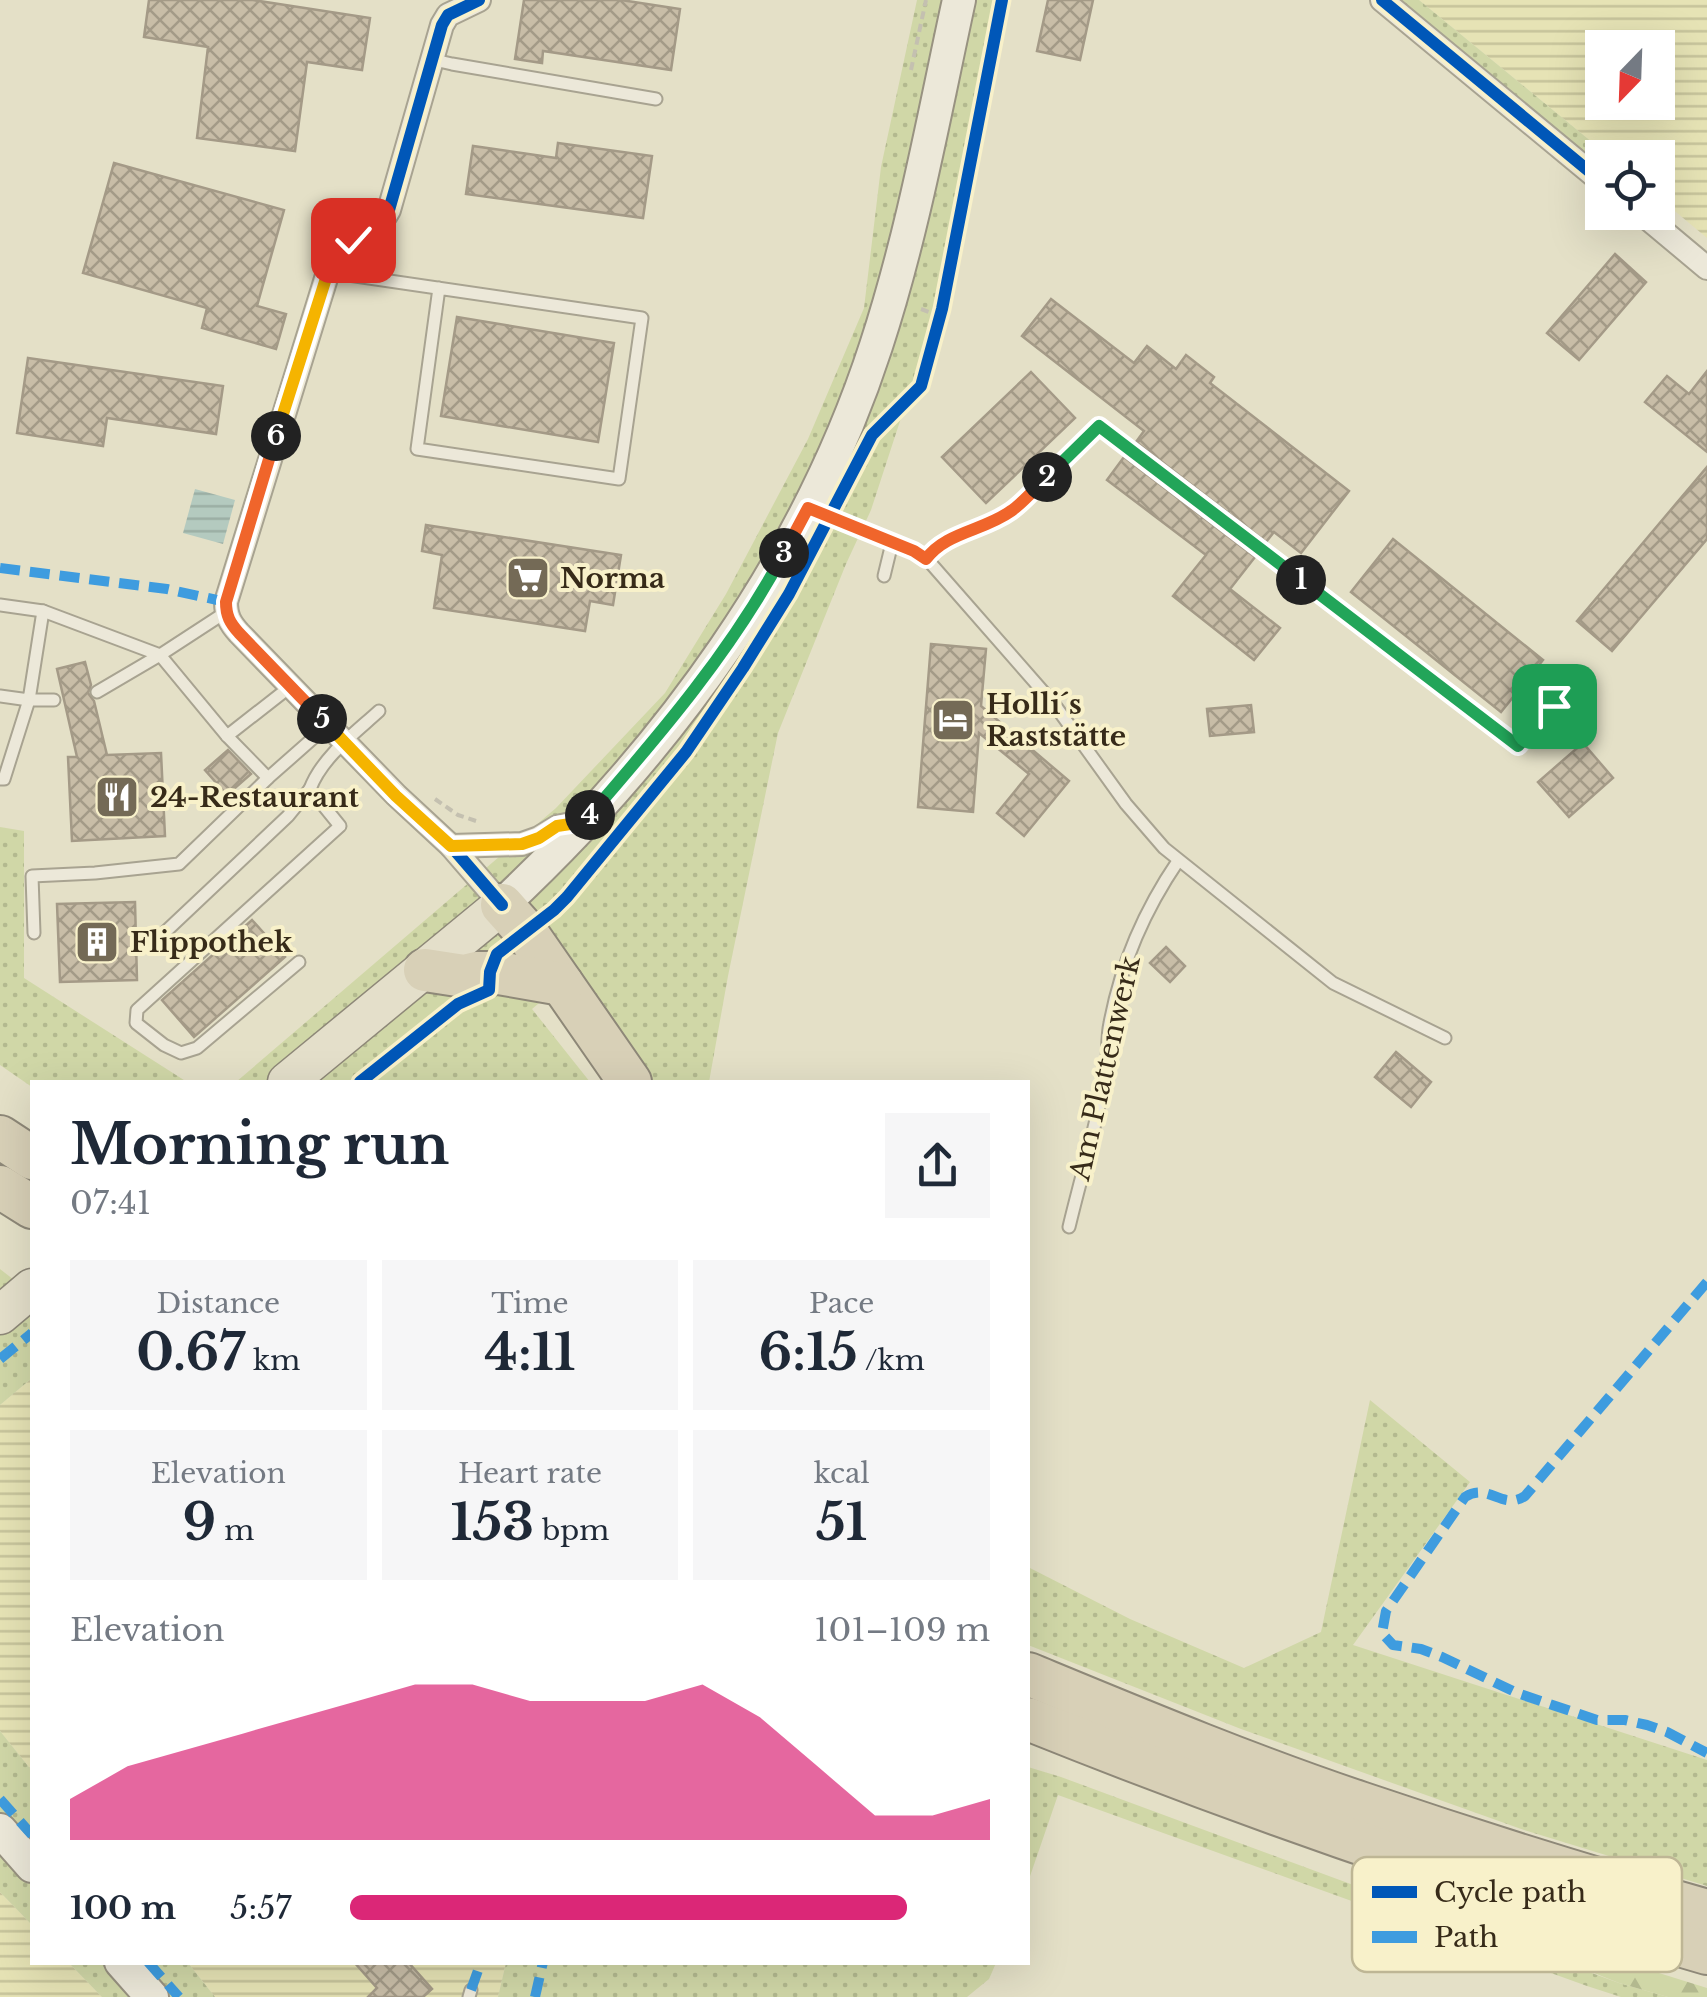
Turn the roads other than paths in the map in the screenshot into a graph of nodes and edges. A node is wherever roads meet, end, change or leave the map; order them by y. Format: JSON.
{"nodes":[{"id":1,"x":479,"y":0,"type":"edge"},
{"id":2,"x":959,"y":0,"type":"edge"},
{"id":3,"x":1382,"y":0,"type":"edge"},
{"id":4,"x":430,"y":59,"type":"junction"},
{"id":5,"x":656,"y":99,"type":"dead end"},
{"id":6,"x":1585,"y":168,"type":"edge"},
{"id":7,"x":1662,"y":230,"type":"edge"},
{"id":8,"x":1707,"y":268,"type":"edge"},
{"id":9,"x":328,"y":272,"type":"junction"},
{"id":10,"x":439,"y":288,"type":"junction"},
{"id":11,"x":808,"y":508,"type":"junction"},
{"id":12,"x":892,"y":543,"type":"junction"},
{"id":13,"x":926,"y":559,"type":"junction"},
{"id":14,"x":884,"y":576,"type":"dead end"},
{"id":15,"x":0,"y":605,"type":"edge"},
{"id":16,"x":43,"y":611,"type":"junction"},
{"id":17,"x":226,"y":612,"type":"junction"},
{"id":18,"x":160,"y":654,"type":"junction"},
{"id":19,"x":291,"y":686,"type":"junction"},
{"id":20,"x":97,"y":692,"type":"dead end"},
{"id":21,"x":0,"y":696,"type":"edge"},
{"id":22,"x":29,"y":700,"type":"junction"},
{"id":23,"x":54,"y":700,"type":"dead end"},
{"id":24,"x":1554,"y":706,"type":"dead end"},
{"id":25,"x":380,"y":711,"type":"dead end"},
{"id":26,"x":328,"y":725,"type":"junction"},
{"id":27,"x":227,"y":736,"type":"junction"},
{"id":28,"x":344,"y":742,"type":"junction"},
{"id":29,"x":268,"y":778,"type":"junction"},
{"id":30,"x":0,"y":779,"type":"edge"},
{"id":31,"x":310,"y":789,"type":"junction"},
{"id":32,"x":584,"y":822,"type":"junction"},
{"id":33,"x":451,"y":846,"type":"junction"},
{"id":34,"x":1178,"y":861,"type":"junction"},
{"id":35,"x":502,"y":905,"type":"junction"},
{"id":36,"x":34,"y":933,"type":"dead end"},
{"id":37,"x":162,"y":934,"type":"dead end"},
{"id":38,"x":299,"y":962,"type":"dead end"},
{"id":39,"x":425,"y":970,"type":"junction"},
{"id":40,"x":562,"y":984,"type":"junction"},
{"id":41,"x":1445,"y":1038,"type":"dead end"},
{"id":42,"x":289,"y":1080,"type":"edge"},
{"id":43,"x":629,"y":1080,"type":"edge"},
{"id":44,"x":0,"y":1137,"type":"edge"},
{"id":45,"x":30,"y":1157,"type":"edge"},
{"id":46,"x":0,"y":1186,"type":"edge"},
{"id":47,"x":30,"y":1205,"type":"edge"},
{"id":48,"x":1069,"y":1227,"type":"dead end"},
{"id":49,"x":1030,"y":1675,"type":"edge"},
{"id":50,"x":1030,"y":1720,"type":"edge"},
{"id":51,"x":0,"y":1830,"type":"edge"},
{"id":52,"x":1402,"y":1857,"type":"edge"},
{"id":53,"x":1526,"y":1857,"type":"edge"},
{"id":54,"x":30,"y":1864,"type":"edge"},
{"id":55,"x":1682,"y":1904,"type":"edge"},
{"id":56,"x":1707,"y":1911,"type":"edge"},
{"id":57,"x":1682,"y":1946,"type":"edge"},
{"id":58,"x":1707,"y":1953,"type":"edge"},
{"id":59,"x":124,"y":1965,"type":"edge"},
{"id":60,"x":152,"y":1997,"type":"edge"}],
"edges":[{"from":1,"to":4,"type":"street"},
{"from":2,"to":11,"type":"main road"},
{"from":3,"to":6,"type":"street"},
{"from":4,"to":5,"type":"lane"},
{"from":4,"to":9,"type":"street"},
{"from":7,"to":8,"type":"street"},
{"from":9,"to":10,"type":"lane"},
{"from":9,"to":17,"type":"street"},
{"from":10,"to":10,"type":"lane"},
{"from":11,"to":12,"type":"lane"},
{"from":11,"to":32,"type":"main road"},
{"from":12,"to":13,"type":"lane"},
{"from":12,"to":14,"type":"lane"},
{"from":13,"to":24,"type":"lane"},
{"from":13,"to":34,"type":"lane"},
{"from":15,"to":16,"type":"lane"},
{"from":16,"to":18,"type":"lane"},
{"from":16,"to":22,"type":"lane"},
{"from":17,"to":18,"type":"lane"},
{"from":17,"to":19,"type":"street"},
{"from":18,"to":20,"type":"lane"},
{"from":18,"to":27,"type":"lane"},
{"from":19,"to":26,"type":"street"},
{"from":19,"to":27,"type":"lane"},
{"from":21,"to":22,"type":"lane"},
{"from":22,"to":23,"type":"lane"},
{"from":22,"to":30,"type":"lane"},
{"from":25,"to":28,"type":"lane"},
{"from":26,"to":28,"type":"street"},
{"from":26,"to":29,"type":"lane"},
{"from":27,"to":29,"type":"lane"},
{"from":28,"to":31,"type":"lane"},
{"from":28,"to":33,"type":"street"},
{"from":29,"to":36,"type":"lane"},
{"from":31,"to":37,"type":"lane"},
{"from":31,"to":38,"type":"lane"},
{"from":32,"to":33,"type":"street"},
{"from":32,"to":35,"type":"main road"},
{"from":33,"to":35,"type":"street"},
{"from":34,"to":41,"type":"lane"},
{"from":34,"to":48,"type":"lane","name":"Am Plattenwerk"},
{"from":35,"to":39,"type":"main road"},
{"from":35,"to":40,"type":"highway"},
{"from":39,"to":40,"type":"highway"},
{"from":39,"to":42,"type":"main road"},
{"from":40,"to":43,"type":"highway"},
{"from":44,"to":45,"type":"highway"},
{"from":46,"to":47,"type":"highway"},
{"from":49,"to":53,"type":"highway"},
{"from":50,"to":52,"type":"highway"},
{"from":51,"to":54,"type":"main road"},
{"from":55,"to":56,"type":"highway"},
{"from":57,"to":58,"type":"highway"},
{"from":59,"to":60,"type":"main road"}]}
